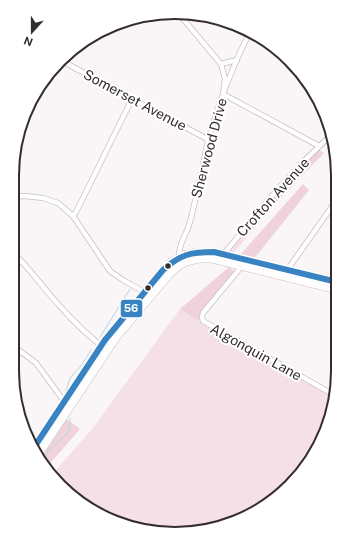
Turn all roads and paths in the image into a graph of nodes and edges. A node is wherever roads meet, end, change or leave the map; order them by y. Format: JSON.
{"nodes":[{"id":1,"x":183,"y":19,"type":"edge"},
{"id":2,"x":247,"y":37,"type":"edge"},
{"id":3,"x":237,"y":60,"type":"junction"},
{"id":4,"x":67,"y":63,"type":"edge"},
{"id":5,"x":221,"y":64,"type":"junction"},
{"id":6,"x":223,"y":94,"type":"junction"},
{"id":7,"x":132,"y":99,"type":"junction"},
{"id":8,"x":327,"y":139,"type":"edge"},
{"id":9,"x":209,"y":140,"type":"junction"},
{"id":10,"x":319,"y":146,"type":"junction"},
{"id":11,"x":19,"y":196,"type":"edge"},
{"id":12,"x":331,"y":208,"type":"edge"},
{"id":13,"x":73,"y":216,"type":"junction"},
{"id":14,"x":222,"y":258,"type":"junction"},
{"id":15,"x":19,"y":259,"type":"edge"},
{"id":16,"x":246,"y":260,"type":"junction"},
{"id":17,"x":180,"y":261,"type":"junction"},
{"id":18,"x":242,"y":266,"type":"junction"},
{"id":19,"x":287,"y":270,"type":"junction"},
{"id":20,"x":283,"y":276,"type":"junction"},
{"id":21,"x":331,"y":281,"type":"edge"},
{"id":22,"x":331,"y":288,"type":"edge"},
{"id":23,"x":148,"y":294,"type":"junction"},
{"id":24,"x":104,"y":348,"type":"junction"},
{"id":25,"x":19,"y":350,"type":"edge"},
{"id":26,"x":330,"y":392,"type":"edge"},
{"id":27,"x":67,"y":405,"type":"junction"},
{"id":28,"x":39,"y":446,"type":"edge"}],
"edges":[{"from":1,"to":5,"type":"street"},
{"from":2,"to":3,"type":"street","name":"Sherwood Drive"},
{"from":3,"to":5,"type":"street"},
{"from":3,"to":6,"type":"street","name":"Sherwood Drive"},
{"from":4,"to":7,"type":"street","name":"Somerset Avenue"},
{"from":5,"to":6,"type":"street"},
{"from":6,"to":9,"type":"street","name":"Sherwood Drive"},
{"from":6,"to":10,"type":"street"},
{"from":7,"to":9,"type":"street","name":"Somerset Avenue"},
{"from":7,"to":13,"type":"street"},
{"from":8,"to":10,"type":"street","name":"Crofton Avenue"},
{"from":9,"to":17,"type":"street","name":"Sherwood Drive"},
{"from":10,"to":14,"type":"street","name":"Crofton Avenue"},
{"from":11,"to":13,"type":"street"},
{"from":12,"to":19,"type":"street"},
{"from":13,"to":23,"type":"street"},
{"from":14,"to":16,"type":"main road"},
{"from":14,"to":17,"type":"main road"},
{"from":14,"to":18,"type":"main road"},
{"from":15,"to":24,"type":"street"},
{"from":16,"to":18,"type":"street","name":"Algonquin Lane"},
{"from":16,"to":19,"type":"main road"},
{"from":17,"to":23,"type":"main road"},
{"from":18,"to":20,"type":"main road"},
{"from":18,"to":26,"type":"street","name":"Algonquin Lane"},
{"from":19,"to":20,"type":"street"},
{"from":19,"to":21,"type":"main road"},
{"from":20,"to":22,"type":"main road"},
{"from":23,"to":24,"type":"main road"},
{"from":24,"to":27,"type":"main road"},
{"from":25,"to":27,"type":"street"},
{"from":27,"to":28,"type":"main road"}]}
